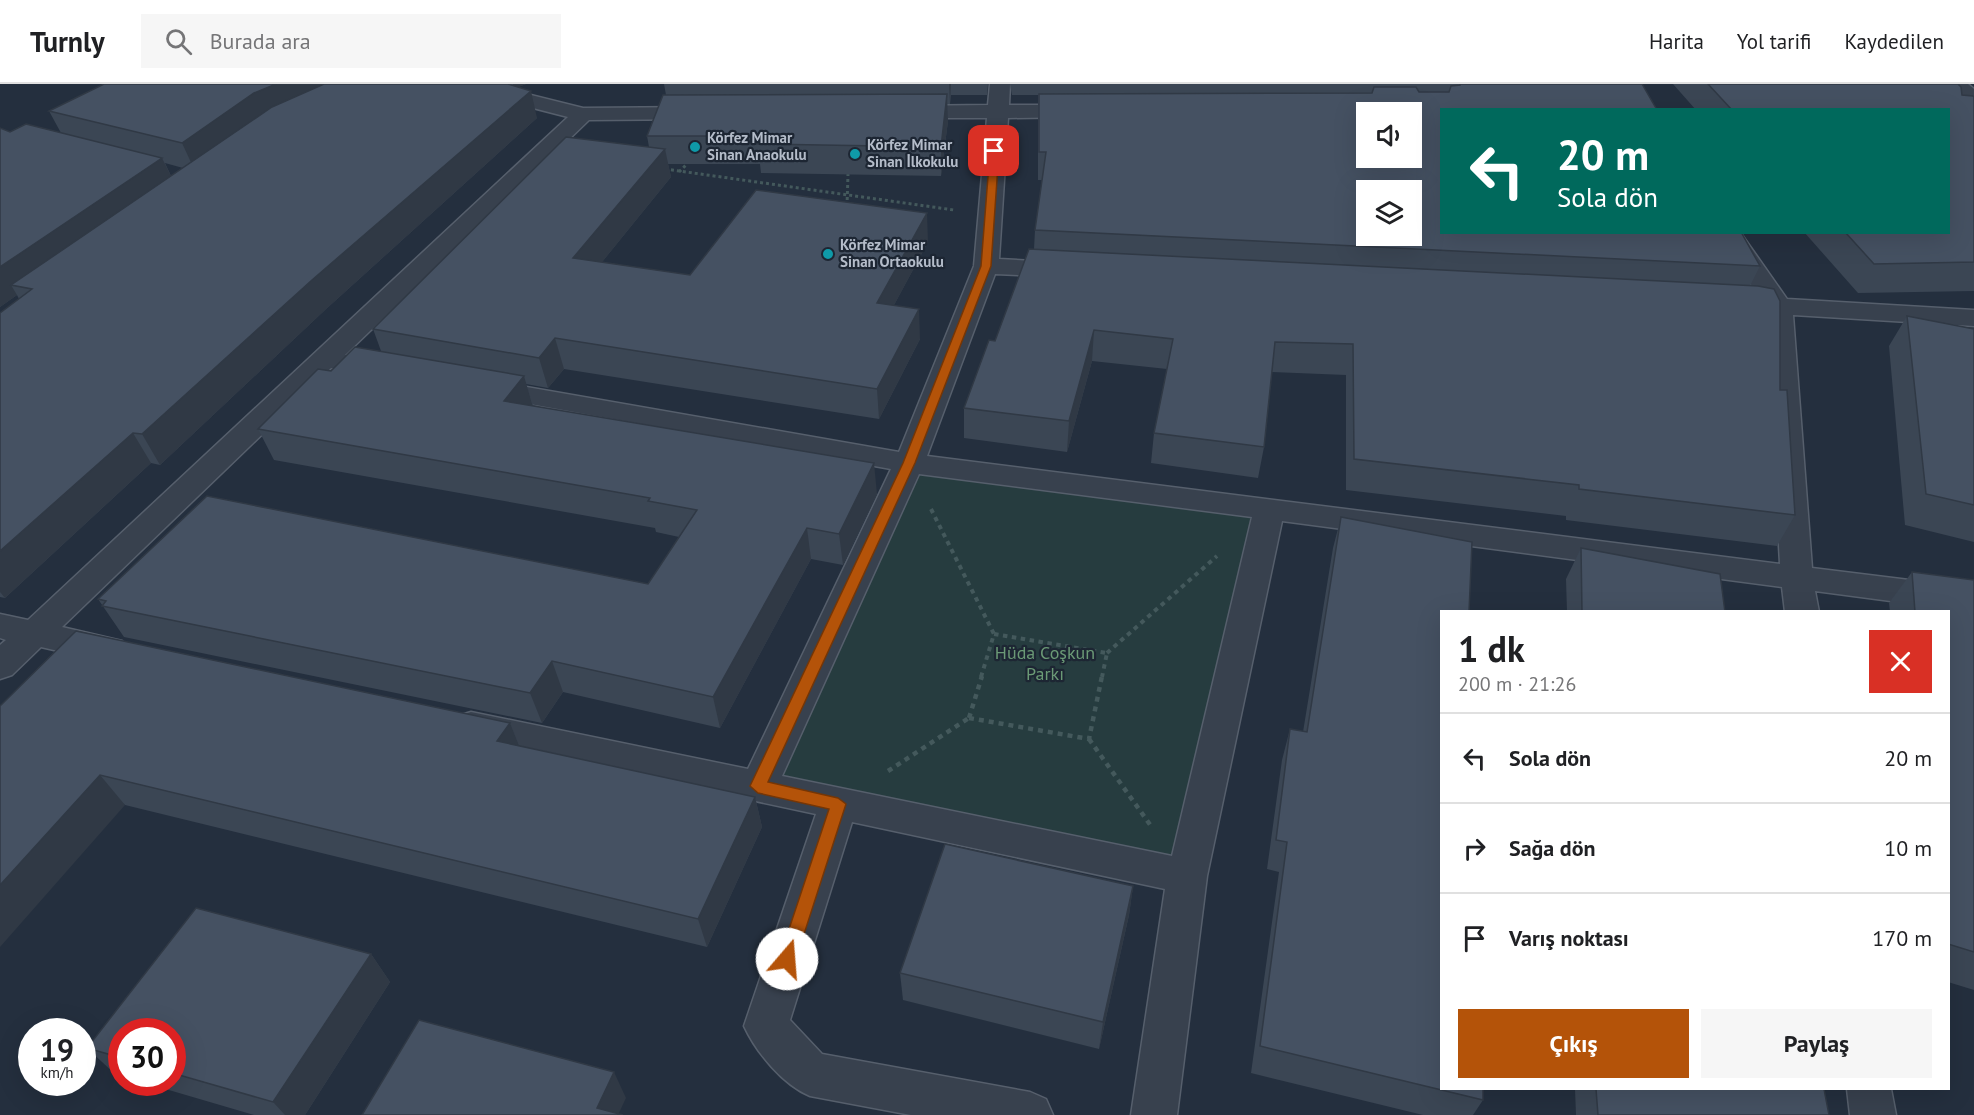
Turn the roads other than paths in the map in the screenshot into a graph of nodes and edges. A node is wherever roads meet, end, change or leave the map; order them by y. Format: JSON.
{"nodes":[{"id":1,"x":462,"y":84,"type":"edge"},
{"id":2,"x":1000,"y":84,"type":"edge"},
{"id":3,"x":1956,"y":84,"type":"edge"},
{"id":4,"x":1974,"y":100,"type":"edge"},
{"id":5,"x":998,"y":111,"type":"junction"},
{"id":6,"x":1106,"y":111,"type":"edge"},
{"id":7,"x":879,"y":112,"type":"edge"},
{"id":8,"x":725,"y":113,"type":"edge"},
{"id":9,"x":583,"y":114,"type":"junction"},
{"id":10,"x":1729,"y":234,"type":"edge"},
{"id":11,"x":986,"y":266,"type":"junction"},
{"id":12,"x":1092,"y":271,"type":"edge"},
{"id":13,"x":1708,"y":303,"type":"edge"},
{"id":14,"x":1779,"y":306,"type":"junction"},
{"id":15,"x":1974,"y":318,"type":"edge"},
{"id":16,"x":324,"y":359,"type":"junction"},
{"id":17,"x":406,"y":374,"type":"edge"},
{"id":18,"x":465,"y":384,"type":"edge"},
{"id":19,"x":909,"y":463,"type":"junction"},
{"id":20,"x":1269,"y":510,"type":"junction"},
{"id":21,"x":1797,"y":579,"type":"junction"},
{"id":22,"x":1974,"y":600,"type":"edge"},
{"id":23,"x":1802,"y":610,"type":"edge"},
{"id":24,"x":16,"y":630,"type":"edge"},
{"id":25,"x":138,"y":656,"type":"edge"},
{"id":26,"x":0,"y":666,"type":"edge"},
{"id":27,"x":442,"y":720,"type":"edge"},
{"id":28,"x":758,"y":786,"type":"junction"},
{"id":29,"x":838,"y":804,"type":"junction"},
{"id":30,"x":1187,"y":876,"type":"junction"},
{"id":31,"x":1869,"y":1090,"type":"edge"},
{"id":32,"x":1030,"y":1115,"type":"edge"},
{"id":33,"x":1154,"y":1115,"type":"edge"},
{"id":34,"x":1873,"y":1115,"type":"edge"}],
"edges":[{"from":1,"to":9,"type":"street"},
{"from":2,"to":5,"type":"street"},
{"from":3,"to":4,"type":"street"},
{"from":5,"to":6,"type":"street"},
{"from":5,"to":7,"type":"street"},
{"from":5,"to":11,"type":"street"},
{"from":8,"to":9,"type":"street"},
{"from":9,"to":16,"type":"street"},
{"from":10,"to":14,"type":"street"},
{"from":11,"to":12,"type":"street"},
{"from":11,"to":19,"type":"street"},
{"from":13,"to":14,"type":"street"},
{"from":14,"to":15,"type":"street"},
{"from":14,"to":21,"type":"street"},
{"from":16,"to":17,"type":"street"},
{"from":16,"to":24,"type":"street"},
{"from":18,"to":19,"type":"street"},
{"from":19,"to":20,"type":"street"},
{"from":19,"to":28,"type":"street"},
{"from":20,"to":21,"type":"street"},
{"from":20,"to":30,"type":"street"},
{"from":21,"to":22,"type":"street"},
{"from":21,"to":23,"type":"street"},
{"from":24,"to":25,"type":"street"},
{"from":24,"to":26,"type":"street"},
{"from":27,"to":28,"type":"street"},
{"from":28,"to":29,"type":"street"},
{"from":29,"to":30,"type":"street"},
{"from":29,"to":32,"type":"street"},
{"from":30,"to":33,"type":"street"},
{"from":31,"to":34,"type":"street"}]}
